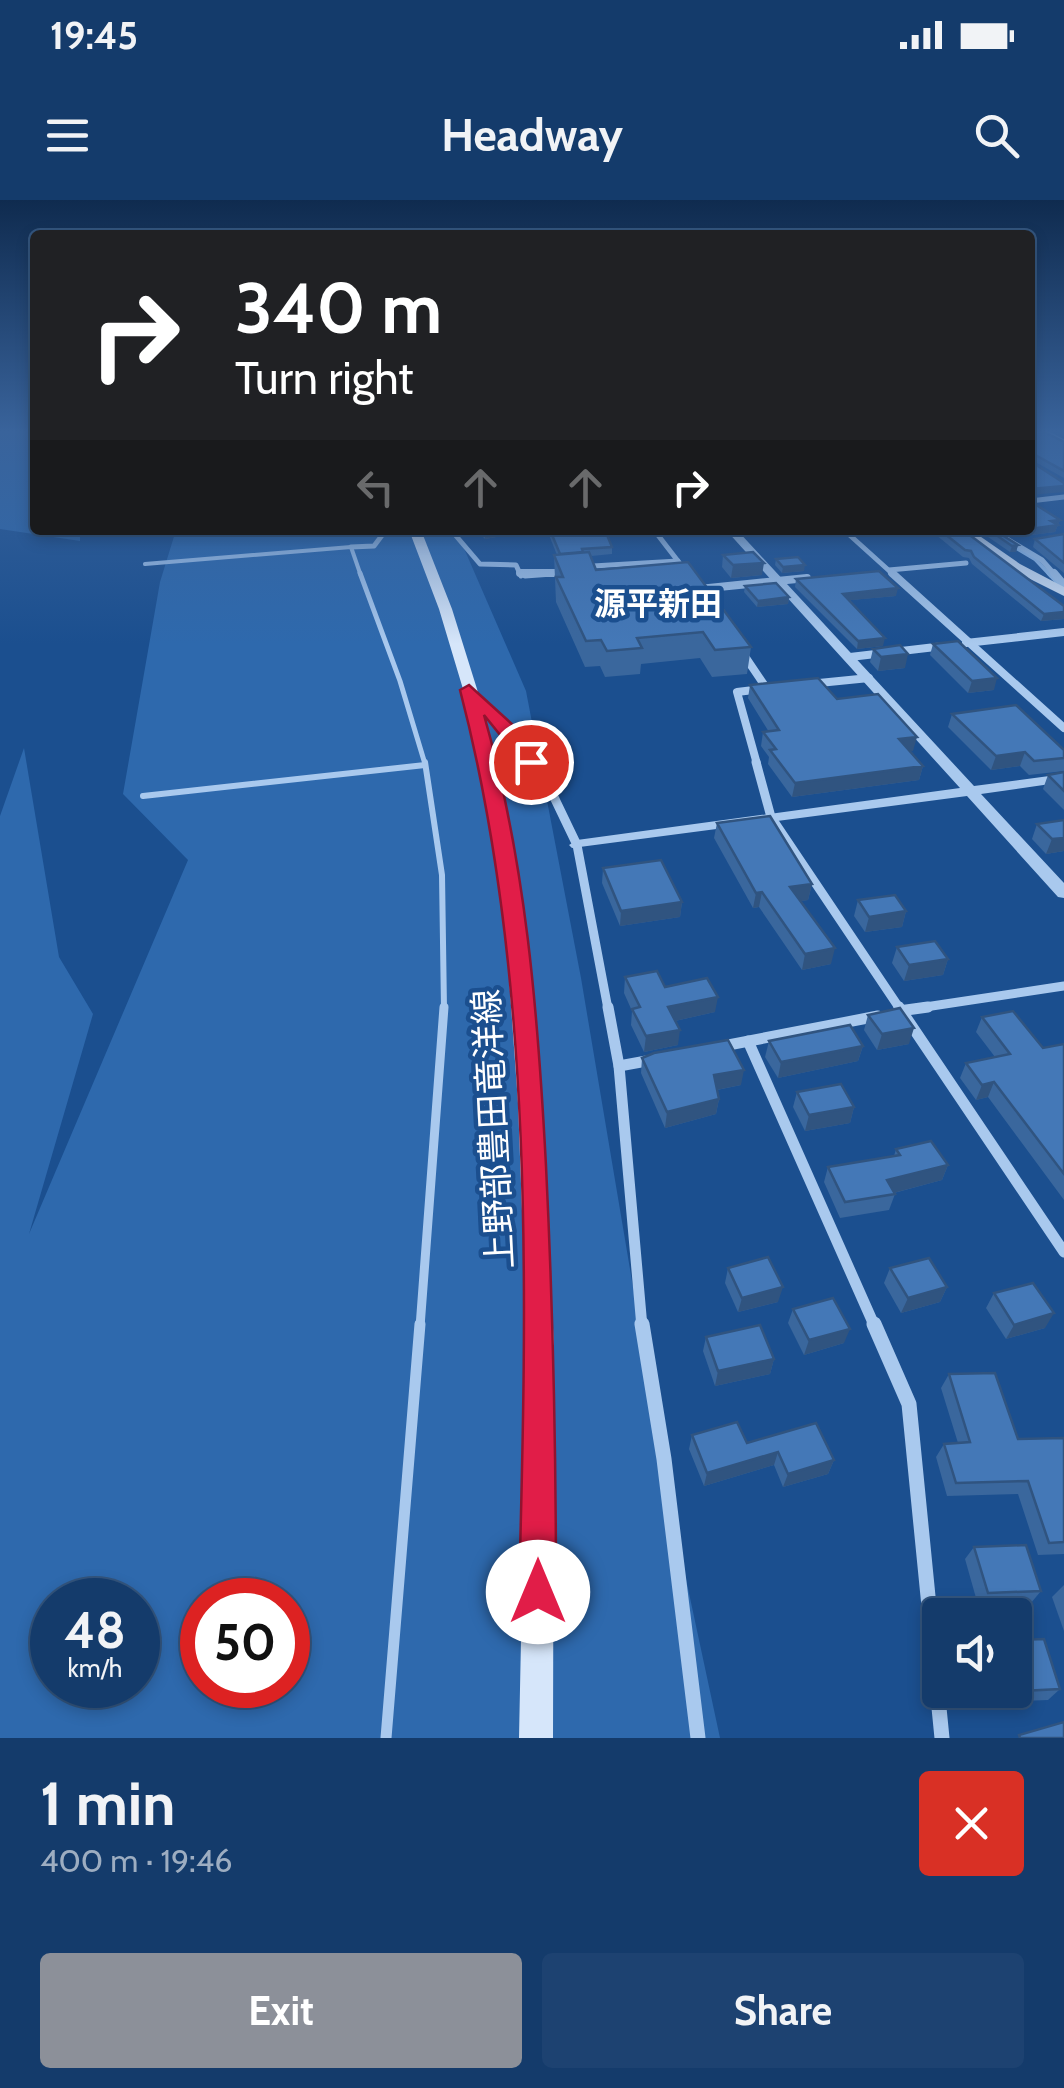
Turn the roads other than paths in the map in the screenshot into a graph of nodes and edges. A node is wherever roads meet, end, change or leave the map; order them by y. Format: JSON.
{"nodes":[{"id":1,"x":382,"y":535,"type":"edge"},
{"id":2,"x":417,"y":535,"type":"edge"},
{"id":3,"x":455,"y":535,"type":"edge"},
{"id":4,"x":658,"y":535,"type":"edge"},
{"id":5,"x":735,"y":535,"type":"edge"},
{"id":6,"x":850,"y":535,"type":"edge"},
{"id":7,"x":970,"y":535,"type":"edge"},
{"id":8,"x":1001,"y":535,"type":"edge"},
{"id":9,"x":1032,"y":541,"type":"edge"},
{"id":10,"x":1015,"y":543,"type":"junction"},
{"id":11,"x":351,"y":547,"type":"junction"},
{"id":12,"x":678,"y":561,"type":"junction"},
{"id":13,"x":966,"y":563,"type":"dead end"},
{"id":14,"x":146,"y":564,"type":"dead end"},
{"id":15,"x":889,"y":570,"type":"junction"},
{"id":16,"x":870,"y":572,"type":"edge"},
{"id":17,"x":816,"y":578,"type":"edge"},
{"id":18,"x":779,"y":581,"type":"junction"},
{"id":19,"x":1064,"y":588,"type":"edge"},
{"id":20,"x":699,"y":589,"type":"junction"},
{"id":21,"x":708,"y":603,"type":"edge"},
{"id":22,"x":1064,"y":632,"type":"edge"},
{"id":23,"x":967,"y":643,"type":"junction"},
{"id":24,"x":738,"y":646,"type":"edge"},
{"id":25,"x":850,"y":657,"type":"junction"},
{"id":26,"x":869,"y":678,"type":"junction"},
{"id":27,"x":801,"y":685,"type":"edge"},
{"id":28,"x":784,"y":687,"type":"edge"},
{"id":29,"x":767,"y":689,"type":"junction"},
{"id":30,"x":469,"y":690,"type":"junction"},
{"id":31,"x":1064,"y":728,"type":"edge"},
{"id":32,"x":426,"y":765,"type":"junction"},
{"id":33,"x":1064,"y":778,"type":"edge"},
{"id":34,"x":970,"y":790,"type":"junction"},
{"id":35,"x":143,"y":796,"type":"dead end"},
{"id":36,"x":771,"y":817,"type":"junction"},
{"id":37,"x":577,"y":845,"type":"junction"},
{"id":38,"x":1064,"y":892,"type":"edge"},
{"id":39,"x":1064,"y":986,"type":"edge"},
{"id":40,"x":904,"y":1010,"type":"junction"},
{"id":41,"x":748,"y":1041,"type":"junction"},
{"id":42,"x":711,"y":1048,"type":"edge"},
{"id":43,"x":674,"y":1056,"type":"edge"},
{"id":44,"x":619,"y":1066,"type":"junction"},
{"id":45,"x":1064,"y":1252,"type":"edge"},
{"id":46,"x":386,"y":1738,"type":"edge"},
{"id":47,"x":536,"y":1738,"type":"edge"},
{"id":48,"x":698,"y":1738,"type":"edge"},
{"id":49,"x":942,"y":1738,"type":"edge"}],
"edges":[{"from":1,"to":11,"type":"street"},
{"from":2,"to":30,"type":"main road","name":"上野部豊田竜洋線"},
{"from":3,"to":12,"type":"street"},
{"from":4,"to":12,"type":"street"},
{"from":5,"to":18,"type":"street"},
{"from":6,"to":15,"type":"street"},
{"from":7,"to":19,"type":"main road"},
{"from":8,"to":10,"type":"street"},
{"from":9,"to":10,"type":"street"},
{"from":10,"to":19,"type":"street"},
{"from":11,"to":14,"type":"lane"},
{"from":11,"to":32,"type":"lane"},
{"from":12,"to":20,"type":"street"},
{"from":13,"to":15,"type":"street"},
{"from":15,"to":16,"type":"street"},
{"from":15,"to":23,"type":"street"},
{"from":17,"to":18,"type":"street"},
{"from":18,"to":20,"type":"street"},
{"from":18,"to":25,"type":"street"},
{"from":20,"to":21,"type":"street"},
{"from":22,"to":23,"type":"street"},
{"from":23,"to":25,"type":"street"},
{"from":23,"to":31,"type":"street"},
{"from":24,"to":29,"type":"street"},
{"from":25,"to":26,"type":"street"},
{"from":26,"to":27,"type":"street"},
{"from":26,"to":34,"type":"street"},
{"from":28,"to":29,"type":"street"},
{"from":29,"to":36,"type":"street"},
{"from":30,"to":37,"type":"street"},
{"from":30,"to":47,"type":"main road","name":"上野部豊田竜洋線"},
{"from":32,"to":35,"type":"lane"},
{"from":32,"to":46,"type":"lane"},
{"from":33,"to":34,"type":"street"},
{"from":34,"to":36,"type":"street"},
{"from":34,"to":38,"type":"street"},
{"from":36,"to":37,"type":"street"},
{"from":36,"to":40,"type":"street"},
{"from":37,"to":44,"type":"street"},
{"from":39,"to":40,"type":"street"},
{"from":40,"to":41,"type":"street"},
{"from":40,"to":45,"type":"street"},
{"from":41,"to":42,"type":"street"},
{"from":41,"to":49,"type":"street"},
{"from":43,"to":44,"type":"street"},
{"from":44,"to":48,"type":"street"}]}
